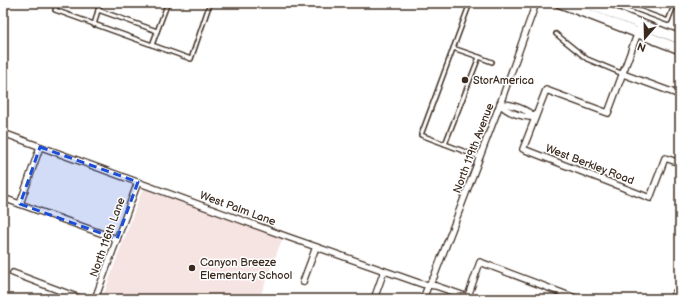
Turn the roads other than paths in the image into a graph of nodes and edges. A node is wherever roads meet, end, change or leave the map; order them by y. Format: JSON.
{"nodes":[{"id":1,"x":57,"y":3,"type":"edge"},
{"id":2,"x":101,"y":3,"type":"edge"},
{"id":3,"x":210,"y":3,"type":"edge"},
{"id":4,"x":470,"y":3,"type":"edge"},
{"id":5,"x":536,"y":3,"type":"edge"},
{"id":6,"x":560,"y":3,"type":"edge"},
{"id":7,"x":585,"y":3,"type":"edge"},
{"id":8,"x":619,"y":3,"type":"edge"},
{"id":9,"x":675,"y":3,"type":"edge"},
{"id":10,"x":167,"y":5,"type":"dead end"},
{"id":11,"x":98,"y":10,"type":"junction"},
{"id":12,"x":645,"y":13,"type":"junction"},
{"id":13,"x":94,"y":24,"type":"junction"},
{"id":14,"x":639,"y":28,"type":"junction"},
{"id":15,"x":157,"y":31,"type":"junction"},
{"id":16,"x":556,"y":34,"type":"dead end"},
{"id":17,"x":680,"y":38,"type":"edge"},
{"id":18,"x":152,"y":45,"type":"junction"},
{"id":19,"x":453,"y":48,"type":"junction"},
{"id":20,"x":680,"y":49,"type":"edge"},
{"id":21,"x":479,"y":57,"type":"junction"},
{"id":22,"x":492,"y":62,"type":"dead end"},
{"id":23,"x":623,"y":74,"type":"junction"},
{"id":24,"x":680,"y":95,"type":"edge"},
{"id":25,"x":500,"y":104,"type":"junction"},
{"id":26,"x":535,"y":118,"type":"junction"},
{"id":27,"x":3,"y":133,"type":"edge"},
{"id":28,"x":446,"y":144,"type":"junction"},
{"id":29,"x":40,"y":147,"type":"junction"},
{"id":30,"x":480,"y":157,"type":"junction"},
{"id":31,"x":680,"y":163,"type":"edge"},
{"id":32,"x":138,"y":182,"type":"junction"},
{"id":33,"x":3,"y":198,"type":"edge"},
{"id":34,"x":20,"y":204,"type":"junction"},
{"id":35,"x":117,"y":239,"type":"junction"},
{"id":36,"x":316,"y":247,"type":"junction"},
{"id":37,"x":384,"y":271,"type":"junction"},
{"id":38,"x":13,"y":273,"type":"dead end"},
{"id":39,"x":303,"y":282,"type":"dead end"},
{"id":40,"x":428,"y":286,"type":"junction"},
{"id":41,"x":680,"y":286,"type":"edge"},
{"id":42,"x":467,"y":298,"type":"edge"},
{"id":43,"x":82,"y":299,"type":"edge"},
{"id":44,"x":96,"y":299,"type":"edge"},
{"id":45,"x":374,"y":299,"type":"edge"},
{"id":46,"x":423,"y":299,"type":"edge"},
{"id":47,"x":578,"y":299,"type":"edge"},
{"id":48,"x":671,"y":299,"type":"edge"}],
"edges":[{"from":1,"to":13,"type":"lane"},
{"from":2,"to":11,"type":"lane"},
{"from":3,"to":18,"type":"lane"},
{"from":4,"to":19,"type":"lane"},
{"from":5,"to":25,"type":"street","name":"North 119th Avenue"},
{"from":6,"to":14,"type":"main road"},
{"from":7,"to":14,"type":"main road"},
{"from":8,"to":12,"type":"lane"},
{"from":9,"to":12,"type":"lane"},
{"from":10,"to":15,"type":"lane"},
{"from":11,"to":13,"type":"lane"},
{"from":11,"to":15,"type":"lane"},
{"from":12,"to":14,"type":"lane"},
{"from":13,"to":18,"type":"lane"},
{"from":14,"to":17,"type":"main road"},
{"from":14,"to":20,"type":"main road"},
{"from":14,"to":23,"type":"street"},
{"from":15,"to":18,"type":"lane"},
{"from":16,"to":23,"type":"lane"},
{"from":19,"to":21,"type":"lane"},
{"from":19,"to":28,"type":"lane"},
{"from":21,"to":22,"type":"lane"},
{"from":21,"to":28,"type":"lane"},
{"from":23,"to":24,"type":"street"},
{"from":23,"to":26,"type":"street"},
{"from":25,"to":26,"type":"street"},
{"from":25,"to":30,"type":"street","name":"North 119th Avenue"},
{"from":26,"to":31,"type":"street","name":"West Berkley Road"},
{"from":27,"to":29,"type":"street","name":"West Palm Lane"},
{"from":28,"to":30,"type":"lane"},
{"from":29,"to":32,"type":"street","name":"West Palm Lane"},
{"from":29,"to":34,"type":"street"},
{"from":30,"to":40,"type":"street","name":"North 119th Avenue"},
{"from":32,"to":35,"type":"street","name":"North 116th Lane"},
{"from":32,"to":36,"type":"street","name":"West Palm Lane"},
{"from":33,"to":34,"type":"street"},
{"from":34,"to":35,"type":"street"},
{"from":35,"to":44,"type":"street","name":"North 116th Lane"},
{"from":36,"to":37,"type":"street","name":"West Palm Lane"},
{"from":36,"to":39,"type":"street"},
{"from":37,"to":40,"type":"street","name":"West Palm Lane"},
{"from":37,"to":45,"type":"street"},
{"from":38,"to":43,"type":"street"},
{"from":40,"to":42,"type":"street","name":"West Palm Lane"},
{"from":40,"to":46,"type":"street","name":"North 119th Avenue"},
{"from":41,"to":48,"type":"street"},
{"from":42,"to":47,"type":"street"}]}
